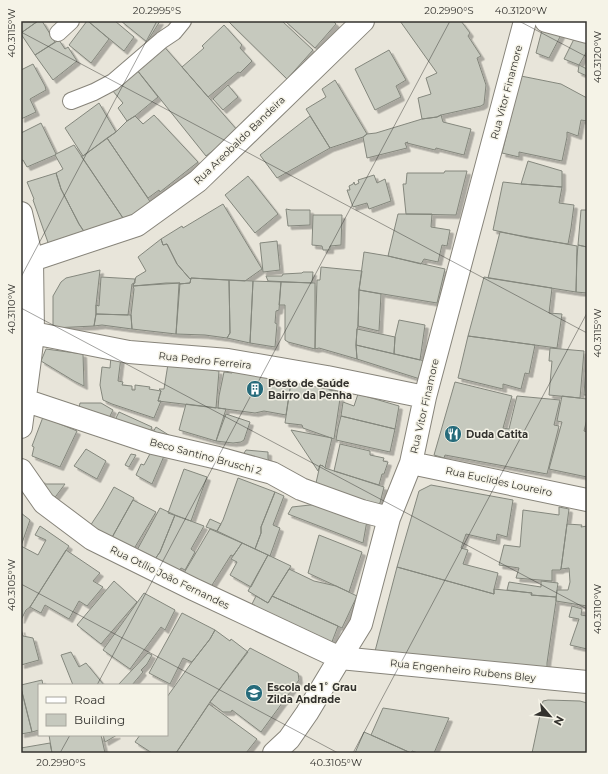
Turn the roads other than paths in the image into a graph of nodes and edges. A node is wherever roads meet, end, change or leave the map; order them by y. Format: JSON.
{"nodes":[{"id":1,"x":71,"y":21,"type":"edge"},
{"id":2,"x":363,"y":21,"type":"edge"},
{"id":3,"x":546,"y":21,"type":"edge"},
{"id":4,"x":173,"y":25,"type":"edge"},
{"id":5,"x":524,"y":28,"type":"edge"},
{"id":6,"x":587,"y":32,"type":"edge"},
{"id":7,"x":58,"y":33,"type":"dead end"},
{"id":8,"x":71,"y":101,"type":"dead end"},
{"id":9,"x":21,"y":213,"type":"edge"},
{"id":10,"x":32,"y":260,"type":"junction"},
{"id":11,"x":33,"y":333,"type":"junction"},
{"id":12,"x":425,"y":397,"type":"junction"},
{"id":13,"x":23,"y":399,"type":"edge"},
{"id":14,"x":21,"y":427,"type":"edge"},
{"id":15,"x":411,"y":463,"type":"junction"},
{"id":16,"x":21,"y":470,"type":"edge"},
{"id":17,"x":587,"y":500,"type":"edge"},
{"id":18,"x":390,"y":518,"type":"junction"},
{"id":19,"x":340,"y":658,"type":"junction"},
{"id":20,"x":587,"y":682,"type":"edge"},
{"id":21,"x":274,"y":753,"type":"edge"}],
"edges":[{"from":1,"to":7,"type":"lane"},
{"from":2,"to":10,"type":"street","name":"Rua Areobaldo Bandeira"},
{"from":3,"to":6,"type":"street"},
{"from":4,"to":8,"type":"lane"},
{"from":5,"to":12,"type":"street","name":"Rua Vitor Finamore"},
{"from":9,"to":10,"type":"street"},
{"from":10,"to":11,"type":"street"},
{"from":11,"to":12,"type":"street","name":"Rua Pedro Ferreira"},
{"from":11,"to":13,"type":"street"},
{"from":12,"to":15,"type":"street","name":"Rua Vitor Finamore"},
{"from":13,"to":14,"type":"street"},
{"from":13,"to":18,"type":"street","name":"Beco Santino Bruschi 2"},
{"from":15,"to":17,"type":"street","name":"Rua Euclídes Loureiro"},
{"from":15,"to":18,"type":"street","name":"Rua Vitor Finamore"},
{"from":16,"to":19,"type":"street","name":"Rua Otílio João Fernandes"},
{"from":18,"to":19,"type":"street","name":"Rua Vitor Finamore"},
{"from":19,"to":20,"type":"street","name":"Rua Engenheiro Rubens Bley"},
{"from":19,"to":21,"type":"street","name":"Rua Vitor Finamore"}]}
